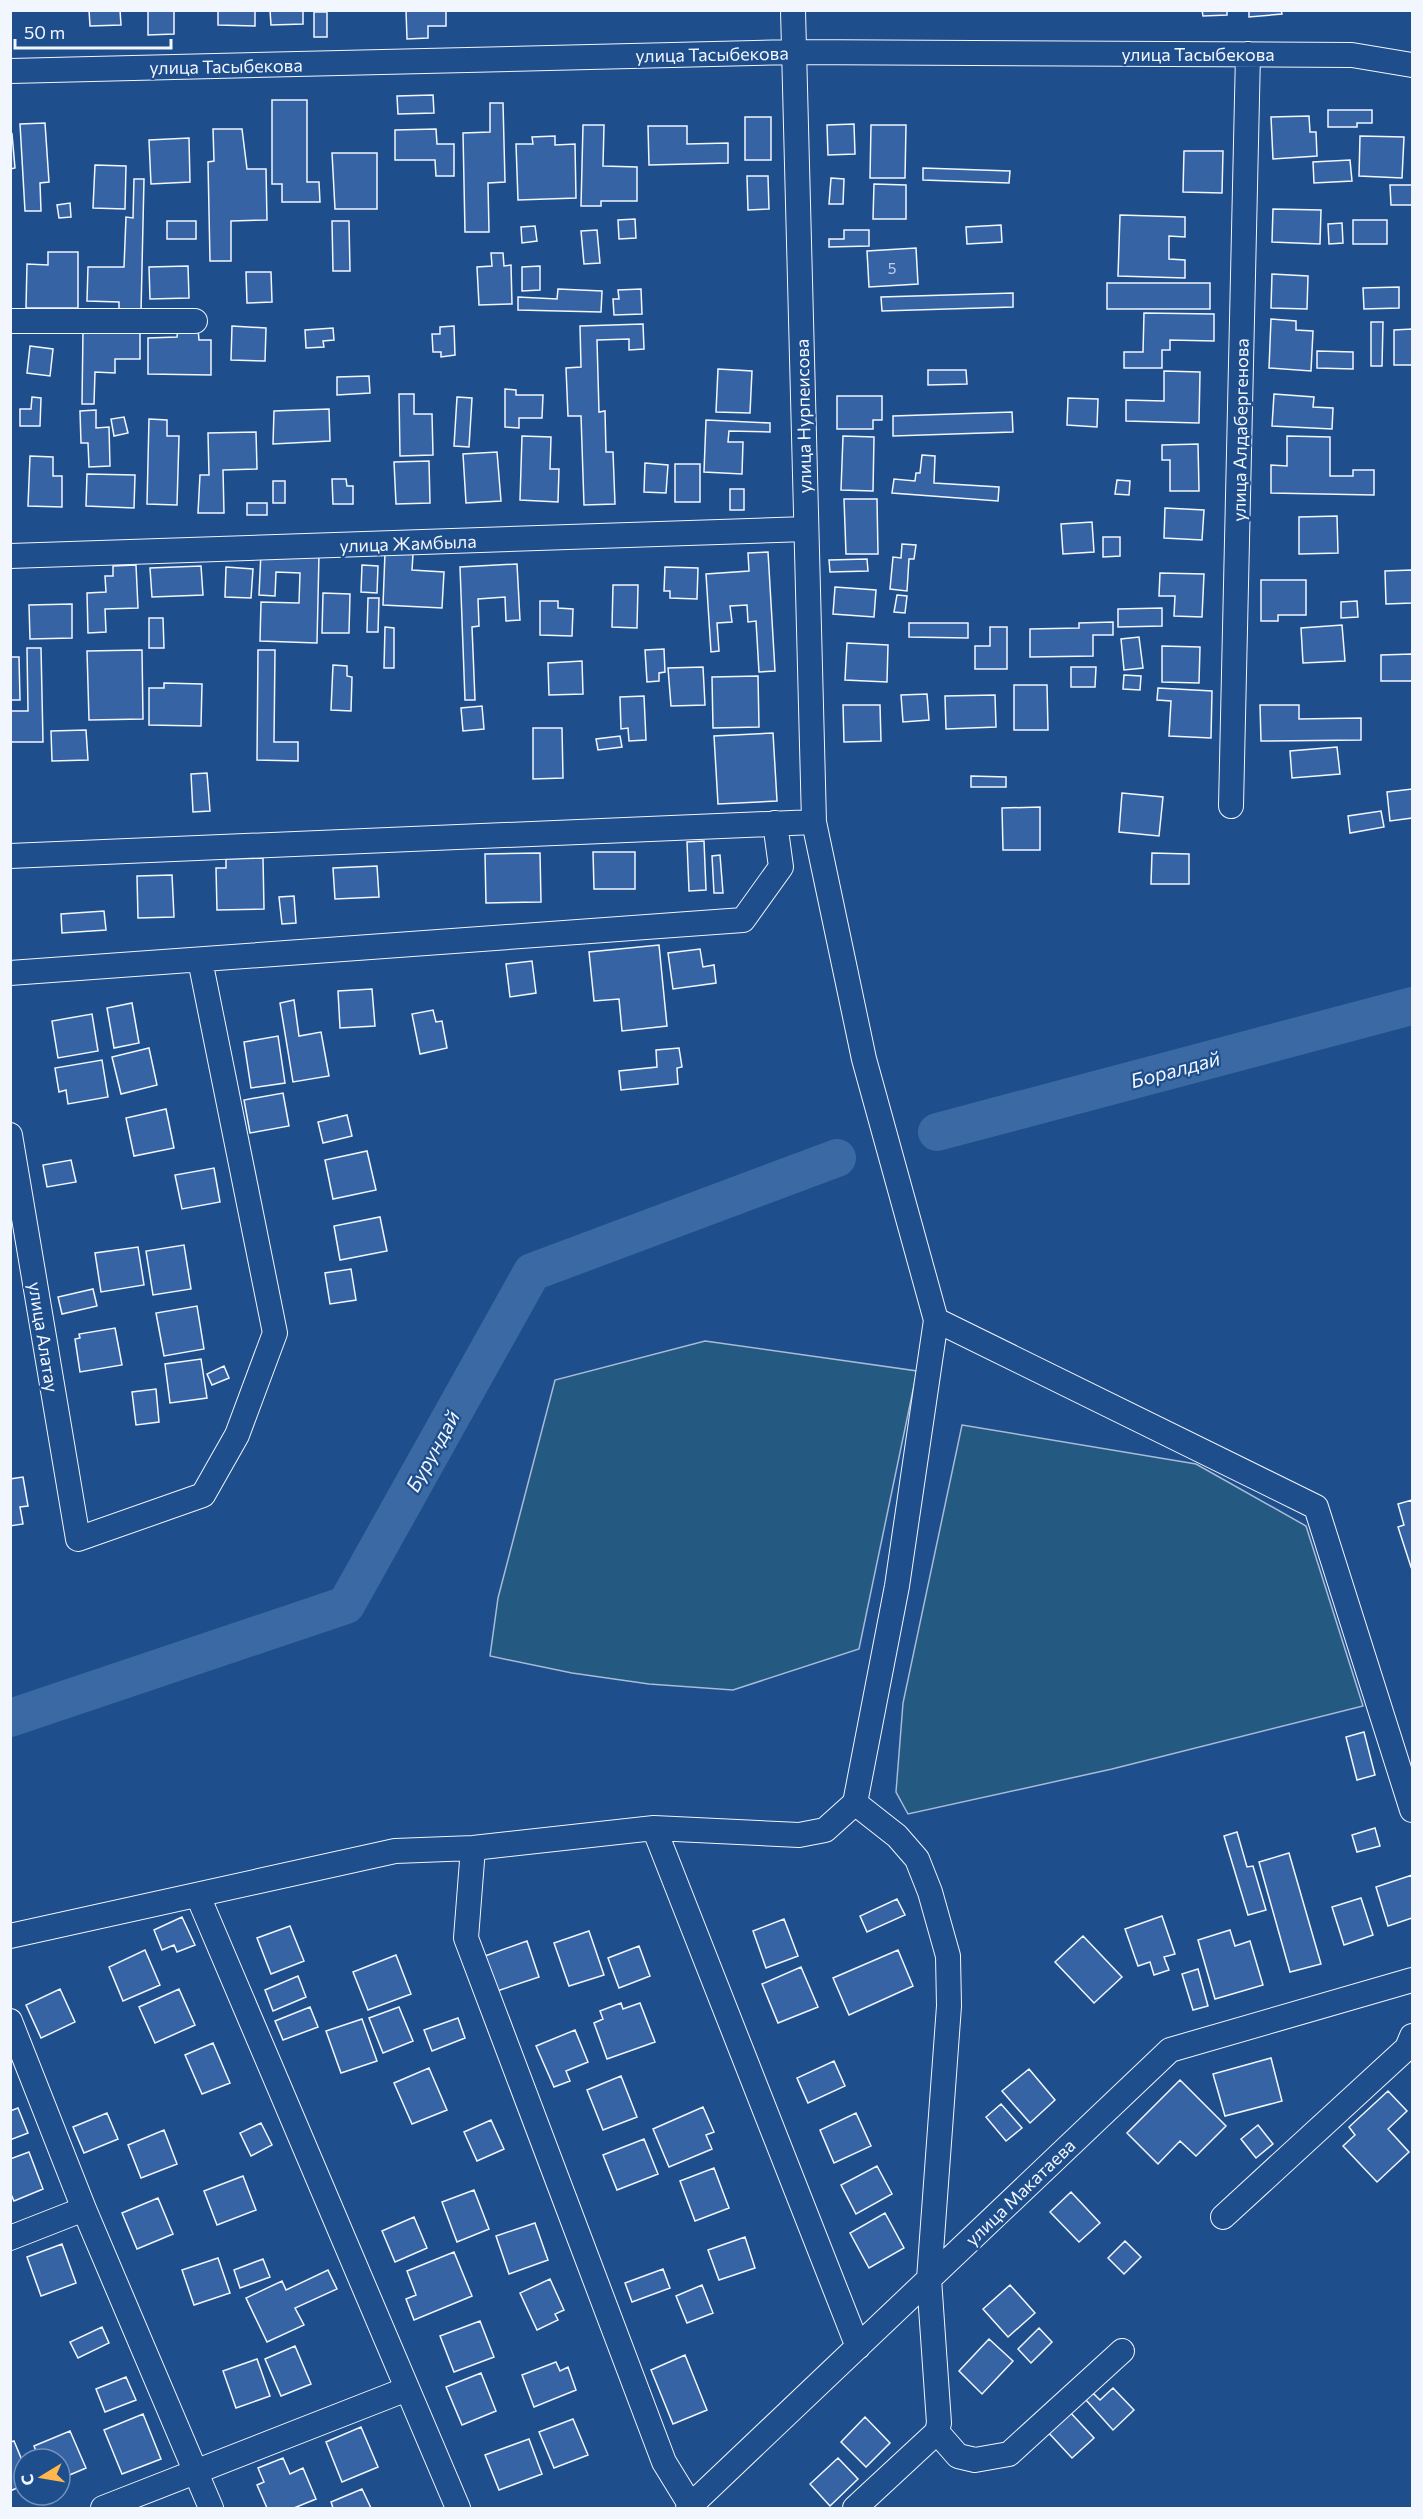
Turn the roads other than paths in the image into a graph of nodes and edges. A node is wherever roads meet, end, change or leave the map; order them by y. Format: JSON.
{"nodes":[{"id":1,"x":793,"y":10,"type":"edge"},
{"id":2,"x":794,"y":52,"type":"junction"},
{"id":3,"x":1248,"y":54,"type":"junction"},
{"id":4,"x":1413,"y":66,"type":"edge"},
{"id":5,"x":10,"y":71,"type":"edge"},
{"id":6,"x":10,"y":321,"type":"edge"},
{"id":7,"x":195,"y":321,"type":"dead end"},
{"id":8,"x":806,"y":529,"type":"junction"},
{"id":9,"x":10,"y":556,"type":"edge"},
{"id":10,"x":1231,"y":806,"type":"dead end"},
{"id":11,"x":814,"y":822,"type":"junction"},
{"id":12,"x":775,"y":823,"type":"junction"},
{"id":13,"x":10,"y":856,"type":"edge"},
{"id":14,"x":200,"y":960,"type":"junction"},
{"id":15,"x":10,"y":973,"type":"edge"},
{"id":16,"x":10,"y":1135,"type":"edge"},
{"id":17,"x":936,"y":1320,"type":"junction"},
{"id":18,"x":855,"y":1803,"type":"junction"},
{"id":19,"x":1413,"y":1810,"type":"edge"},
{"id":20,"x":654,"y":1828,"type":"junction"},
{"id":21,"x":473,"y":1848,"type":"junction"},
{"id":22,"x":198,"y":1896,"type":"junction"},
{"id":23,"x":10,"y":1936,"type":"edge"},
{"id":24,"x":1413,"y":1980,"type":"edge"},
{"id":25,"x":10,"y":2021,"type":"edge"},
{"id":26,"x":1413,"y":2036,"type":"edge"},
{"id":27,"x":84,"y":2209,"type":"junction"},
{"id":28,"x":1223,"y":2217,"type":"dead end"},
{"id":29,"x":10,"y":2238,"type":"edge"},
{"id":30,"x":929,"y":2279,"type":"junction"},
{"id":31,"x":858,"y":2347,"type":"junction"},
{"id":32,"x":1122,"y":2352,"type":"dead end"},
{"id":33,"x":407,"y":2389,"type":"junction"},
{"id":34,"x":937,"y":2432,"type":"junction"},
{"id":35,"x":195,"y":2472,"type":"junction"},
{"id":36,"x":690,"y":2507,"type":"edge"},
{"id":37,"x":103,"y":2508,"type":"edge"},
{"id":38,"x":210,"y":2508,"type":"edge"},
{"id":39,"x":458,"y":2508,"type":"edge"},
{"id":40,"x":855,"y":2508,"type":"edge"}],
"edges":[{"from":1,"to":2,"type":"street","name":"улица Нурпеисова"},
{"from":2,"to":3,"type":"street","name":"улица Тасыбекова"},
{"from":2,"to":5,"type":"street","name":"улица Тасыбекова"},
{"from":2,"to":8,"type":"street","name":"улица Нурпеисова"},
{"from":3,"to":4,"type":"street","name":"улица Тасыбекова"},
{"from":3,"to":10,"type":"street","name":"улица Алдабергенова"},
{"from":6,"to":7,"type":"street"},
{"from":8,"to":9,"type":"street","name":"улица Жамбыла"},
{"from":8,"to":11,"type":"street","name":"улица Нурпеисова"},
{"from":11,"to":12,"type":"street"},
{"from":11,"to":17,"type":"street","name":"улица Нурпеисова"},
{"from":12,"to":13,"type":"street"},
{"from":12,"to":14,"type":"street"},
{"from":14,"to":15,"type":"street"},
{"from":14,"to":16,"type":"street","name":"улица Алатау"},
{"from":17,"to":18,"type":"street"},
{"from":17,"to":19,"type":"street"},
{"from":18,"to":20,"type":"street"},
{"from":18,"to":30,"type":"street"},
{"from":20,"to":21,"type":"street"},
{"from":20,"to":31,"type":"street"},
{"from":21,"to":22,"type":"street"},
{"from":21,"to":36,"type":"street"},
{"from":22,"to":23,"type":"street"},
{"from":22,"to":33,"type":"street"},
{"from":24,"to":30,"type":"street","name":"улица Макатаева"},
{"from":25,"to":27,"type":"street"},
{"from":26,"to":28,"type":"street"},
{"from":27,"to":29,"type":"street"},
{"from":27,"to":35,"type":"street"},
{"from":30,"to":31,"type":"street","name":"улица Макатаева"},
{"from":30,"to":34,"type":"street"},
{"from":31,"to":36,"type":"street","name":"улица Макатаева"},
{"from":32,"to":34,"type":"street"},
{"from":33,"to":35,"type":"street"},
{"from":33,"to":39,"type":"street"},
{"from":34,"to":40,"type":"street"},
{"from":35,"to":37,"type":"street"},
{"from":35,"to":38,"type":"street"}]}
